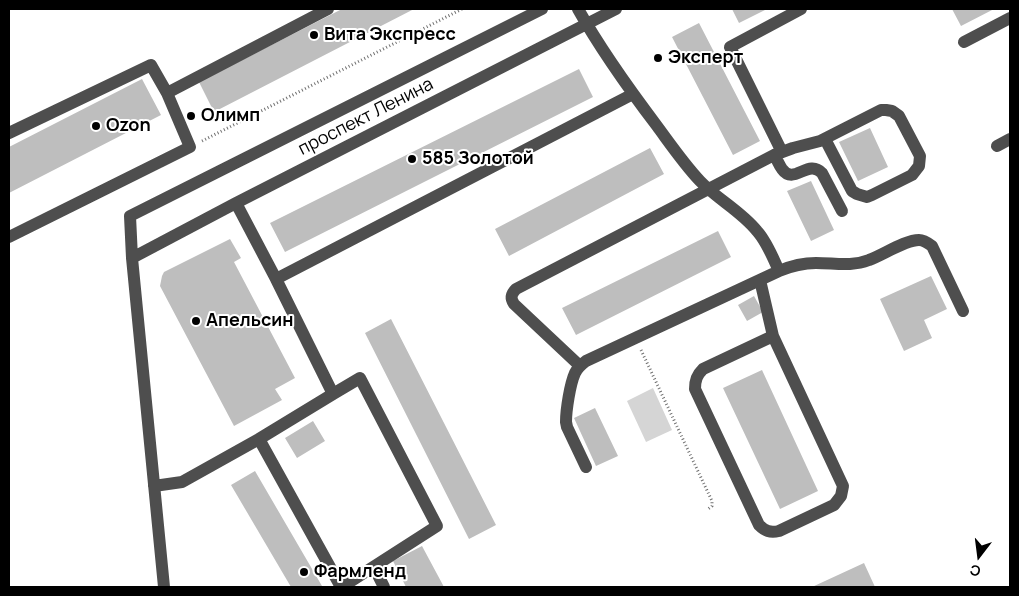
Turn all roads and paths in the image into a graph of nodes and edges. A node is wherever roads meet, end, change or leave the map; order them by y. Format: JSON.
{"nodes":[{"id":1,"x":328,"y":9,"type":"edge"},
{"id":2,"x":462,"y":9,"type":"edge"},
{"id":3,"x":542,"y":9,"type":"edge"},
{"id":4,"x":578,"y":9,"type":"edge"},
{"id":5,"x":616,"y":9,"type":"edge"},
{"id":6,"x":801,"y":9,"type":"edge"},
{"id":7,"x":1010,"y":18,"type":"edge"},
{"id":8,"x":587,"y":24,"type":"junction"},
{"id":9,"x":964,"y":42,"type":"dead end"},
{"id":10,"x":167,"y":93,"type":"junction"},
{"id":11,"x":633,"y":94,"type":"junction"},
{"id":12,"x":9,"y":133,"type":"edge"},
{"id":13,"x":825,"y":139,"type":"junction"},
{"id":14,"x":1010,"y":139,"type":"edge"},
{"id":15,"x":190,"y":146,"type":"junction"},
{"id":16,"x":997,"y":146,"type":"dead end"},
{"id":17,"x":778,"y":153,"type":"junction"},
{"id":18,"x":708,"y":189,"type":"junction"},
{"id":19,"x":236,"y":203,"type":"junction"},
{"id":20,"x":842,"y":211,"type":"dead end"},
{"id":21,"x":9,"y":237,"type":"edge"},
{"id":22,"x":132,"y":258,"type":"junction"},
{"id":23,"x":779,"y":271,"type":"junction"},
{"id":24,"x":276,"y":279,"type":"junction"},
{"id":25,"x":760,"y":280,"type":"junction"},
{"id":26,"x":963,"y":311,"type":"dead end"},
{"id":27,"x":774,"y":336,"type":"junction"},
{"id":28,"x":635,"y":338,"type":"junction"},
{"id":29,"x":580,"y":366,"type":"junction"},
{"id":30,"x":333,"y":394,"type":"junction"},
{"id":31,"x":259,"y":439,"type":"junction"},
{"id":32,"x":586,"y":467,"type":"dead end"},
{"id":33,"x":154,"y":486,"type":"junction"},
{"id":34,"x":708,"y":509,"type":"dead end"},
{"id":35,"x":374,"y":567,"type":"junction"},
{"id":36,"x":164,"y":587,"type":"edge"},
{"id":37,"x":342,"y":587,"type":"edge"},
{"id":38,"x":384,"y":587,"type":"edge"}],
"edges":[{"from":1,"to":10,"type":"street"},
{"from":2,"to":15,"type":"path"},
{"from":3,"to":22,"type":"street","name":"проспект Ленина"},
{"from":4,"to":8,"type":"street"},
{"from":5,"to":8,"type":"street","name":"проспект Ленина"},
{"from":6,"to":17,"type":"street"},
{"from":7,"to":9,"type":"street"},
{"from":8,"to":11,"type":"street"},
{"from":8,"to":19,"type":"street","name":"проспект Ленина"},
{"from":10,"to":12,"type":"street"},
{"from":10,"to":15,"type":"street"},
{"from":11,"to":18,"type":"street"},
{"from":11,"to":24,"type":"street"},
{"from":13,"to":13,"type":"street"},
{"from":13,"to":17,"type":"street"},
{"from":14,"to":16,"type":"street"},
{"from":15,"to":21,"type":"street"},
{"from":17,"to":18,"type":"street"},
{"from":17,"to":20,"type":"street"},
{"from":18,"to":23,"type":"street"},
{"from":18,"to":29,"type":"street"},
{"from":19,"to":22,"type":"street","name":"проспект Ленина"},
{"from":19,"to":24,"type":"street"},
{"from":22,"to":33,"type":"street"},
{"from":23,"to":25,"type":"street"},
{"from":23,"to":26,"type":"street"},
{"from":24,"to":30,"type":"street"},
{"from":25,"to":27,"type":"street"},
{"from":25,"to":28,"type":"street"},
{"from":27,"to":27,"type":"street"},
{"from":28,"to":29,"type":"street"},
{"from":28,"to":34,"type":"path"},
{"from":29,"to":32,"type":"street"},
{"from":30,"to":31,"type":"street"},
{"from":30,"to":35,"type":"street"},
{"from":31,"to":33,"type":"street"},
{"from":31,"to":37,"type":"street"},
{"from":33,"to":36,"type":"street"},
{"from":35,"to":37,"type":"street"},
{"from":35,"to":38,"type":"street"}]}
